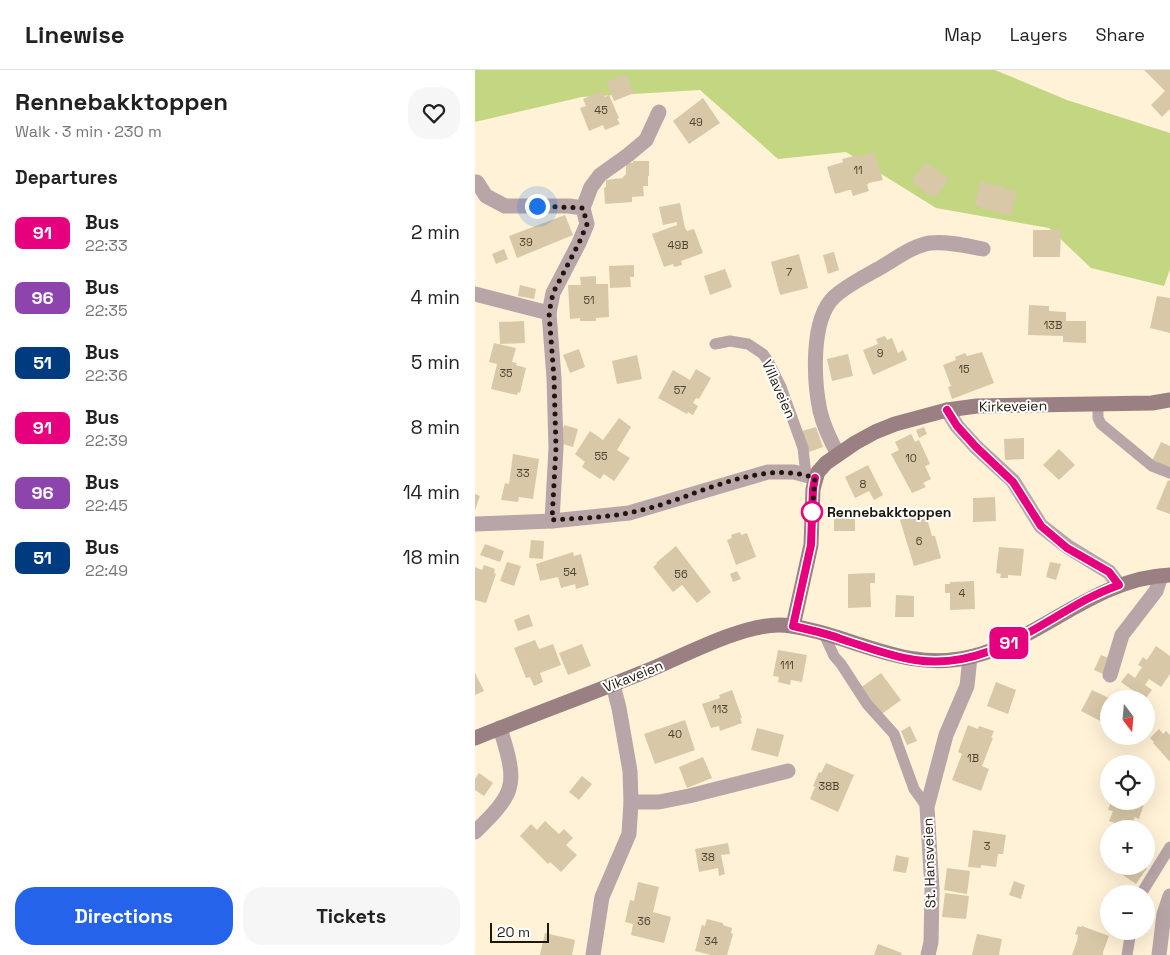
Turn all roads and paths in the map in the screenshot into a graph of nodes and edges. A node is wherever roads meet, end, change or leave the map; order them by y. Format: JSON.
{"nodes":[{"id":1,"x":659,"y":112,"type":"dead end"},
{"id":2,"x":477,"y":182,"type":"dead end"},
{"id":3,"x":583,"y":208,"type":"junction"},
{"id":4,"x":983,"y":249,"type":"dead end"},
{"id":5,"x":475,"y":294,"type":"edge"},
{"id":6,"x":549,"y":313,"type":"junction"},
{"id":7,"x":715,"y":344,"type":"dead end"},
{"id":8,"x":1170,"y":400,"type":"edge"},
{"id":9,"x":1098,"y":404,"type":"junction"},
{"id":10,"x":947,"y":410,"type":"junction"},
{"id":11,"x":838,"y":454,"type":"junction"},
{"id":12,"x":1170,"y":473,"type":"edge"},
{"id":13,"x":811,"y":476,"type":"junction"},
{"id":14,"x":552,"y":520,"type":"junction"},
{"id":15,"x":475,"y":524,"type":"edge"},
{"id":16,"x":1165,"y":575,"type":"edge"},
{"id":17,"x":1119,"y":585,"type":"junction"},
{"id":18,"x":793,"y":626,"type":"junction"},
{"id":19,"x":824,"y":634,"type":"junction"},
{"id":20,"x":970,"y":657,"type":"junction"},
{"id":21,"x":1110,"y":675,"type":"dead end"},
{"id":22,"x":613,"y":685,"type":"junction"},
{"id":23,"x":500,"y":728,"type":"junction"},
{"id":24,"x":475,"y":738,"type":"edge"},
{"id":25,"x":788,"y":771,"type":"dead end"},
{"id":26,"x":631,"y":802,"type":"junction"},
{"id":27,"x":927,"y":808,"type":"junction"},
{"id":28,"x":475,"y":832,"type":"edge"},
{"id":29,"x":1170,"y":847,"type":"edge"},
{"id":30,"x":1147,"y":885,"type":"edge"},
{"id":31,"x":1170,"y":896,"type":"edge"},
{"id":32,"x":1130,"y":940,"type":"edge"},
{"id":33,"x":593,"y":955,"type":"edge"},
{"id":34,"x":929,"y":955,"type":"edge"},
{"id":35,"x":1127,"y":955,"type":"edge"},
{"id":36,"x":1159,"y":955,"type":"edge"}],
"edges":[{"from":1,"to":3,"type":"street"},
{"from":2,"to":3,"type":"street"},
{"from":3,"to":6,"type":"street"},
{"from":4,"to":11,"type":"street"},
{"from":5,"to":6,"type":"street"},
{"from":6,"to":14,"type":"street"},
{"from":7,"to":13,"type":"lane","name":"Villaveien"},
{"from":8,"to":9,"type":"main road","name":"Kirkeveien"},
{"from":9,"to":10,"type":"main road","name":"Kirkeveien"},
{"from":9,"to":12,"type":"lane"},
{"from":10,"to":11,"type":"main road","name":"Kirkeveien"},
{"from":10,"to":17,"type":"street"},
{"from":11,"to":13,"type":"main road","name":"Kirkeveien"},
{"from":13,"to":14,"type":"street"},
{"from":13,"to":18,"type":"main road"},
{"from":14,"to":15,"type":"street"},
{"from":16,"to":17,"type":"main road","name":"Vikaveien"},
{"from":16,"to":21,"type":"street"},
{"from":17,"to":20,"type":"main road","name":"Vikaveien"},
{"from":18,"to":19,"type":"main road","name":"Vikaveien"},
{"from":18,"to":22,"type":"main road","name":"Vikaveien"},
{"from":19,"to":20,"type":"main road","name":"Vikaveien"},
{"from":19,"to":27,"type":"lane"},
{"from":20,"to":27,"type":"street","name":"St. Hansveien"},
{"from":22,"to":23,"type":"main road","name":"Vikaveien"},
{"from":22,"to":26,"type":"street"},
{"from":23,"to":24,"type":"main road","name":"Vikaveien"},
{"from":23,"to":28,"type":"street"},
{"from":25,"to":26,"type":"street"},
{"from":26,"to":33,"type":"street"},
{"from":27,"to":34,"type":"street","name":"St. Hansveien"},
{"from":29,"to":30,"type":"lane"},
{"from":31,"to":36,"type":"street"},
{"from":32,"to":35,"type":"lane"}]}
